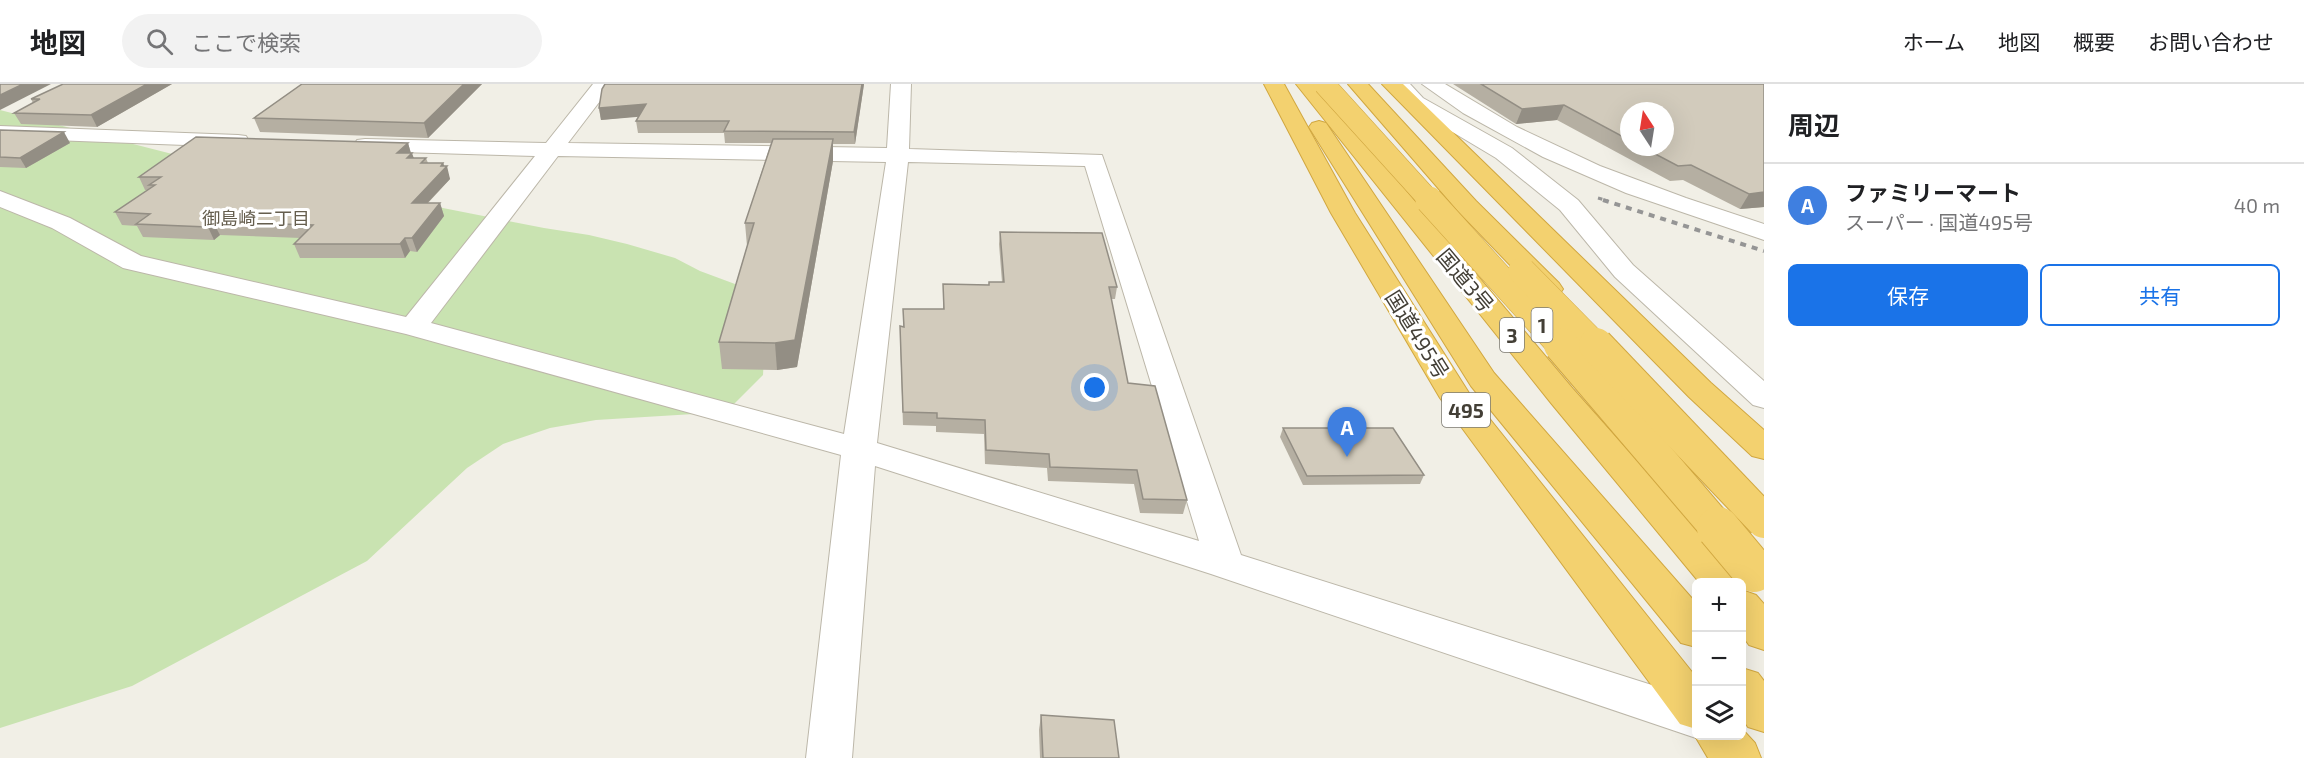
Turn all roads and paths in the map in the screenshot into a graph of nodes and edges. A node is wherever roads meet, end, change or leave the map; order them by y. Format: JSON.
{"nodes":[{"id":1,"x":603,"y":84,"type":"edge"},
{"id":2,"x":901,"y":84,"type":"edge"},
{"id":3,"x":1274,"y":84,"type":"edge"},
{"id":4,"x":1281,"y":84,"type":"edge"},
{"id":5,"x":1299,"y":84,"type":"edge"},
{"id":6,"x":1306,"y":84,"type":"edge"},
{"id":7,"x":1324,"y":84,"type":"edge"},
{"id":8,"x":1350,"y":84,"type":"edge"},
{"id":9,"x":1358,"y":84,"type":"edge"},
{"id":10,"x":1394,"y":84,"type":"edge"},
{"id":11,"x":1432,"y":84,"type":"edge"},
{"id":12,"x":1316,"y":121,"type":"junction"},
{"id":13,"x":3,"y":123,"type":"edge"},
{"id":14,"x":258,"y":141,"type":"edge"},
{"id":15,"x":340,"y":144,"type":"edge"},
{"id":16,"x":552,"y":151,"type":"junction"},
{"id":17,"x":898,"y":153,"type":"junction"},
{"id":18,"x":0,"y":198,"type":"edge"},
{"id":19,"x":1764,"y":232,"type":"edge"},
{"id":20,"x":412,"y":327,"type":"junction"},
{"id":21,"x":1764,"y":398,"type":"edge"},
{"id":22,"x":1764,"y":448,"type":"edge"},
{"id":23,"x":859,"y":450,"type":"junction"},
{"id":24,"x":1764,"y":512,"type":"edge"},
{"id":25,"x":1764,"y":521,"type":"edge"},
{"id":26,"x":1225,"y":564,"type":"junction"},
{"id":27,"x":1737,"y":578,"type":"edge"},
{"id":28,"x":1739,"y":578,"type":"edge"},
{"id":29,"x":1746,"y":588,"type":"edge"},
{"id":30,"x":1692,"y":626,"type":"edge"},
{"id":31,"x":1764,"y":633,"type":"edge"},
{"id":32,"x":1746,"y":691,"type":"edge"},
{"id":33,"x":1692,"y":705,"type":"edge"},
{"id":34,"x":1764,"y":713,"type":"edge"},
{"id":35,"x":1692,"y":716,"type":"edge"},
{"id":36,"x":1722,"y":740,"type":"edge"},
{"id":37,"x":829,"y":758,"type":"edge"},
{"id":38,"x":1738,"y":758,"type":"edge"}],
"edges":[{"from":1,"to":16,"type":"street"},
{"from":2,"to":17,"type":"street"},
{"from":3,"to":33,"type":"highway","name":"国道495号","number":"495"},
{"from":4,"to":12,"type":"highway"},
{"from":5,"to":12,"type":"highway"},
{"from":6,"to":27,"type":"highway","name":"国道3号","number":"3"},
{"from":7,"to":28,"type":"highway","number":"1","bridge":true},
{"from":8,"to":25,"type":"highway","number":"1","bridge":true},
{"from":9,"to":24,"type":"highway"},
{"from":10,"to":21,"type":"street"},
{"from":10,"to":22,"type":"highway"},
{"from":11,"to":19,"type":"street"},
{"from":12,"to":30,"type":"highway"},
{"from":13,"to":14,"type":"street"},
{"from":15,"to":16,"type":"street"},
{"from":16,"to":17,"type":"street"},
{"from":16,"to":20,"type":"street"},
{"from":17,"to":23,"type":"street"},
{"from":17,"to":26,"type":"street"},
{"from":18,"to":20,"type":"street"},
{"from":20,"to":23,"type":"street"},
{"from":23,"to":26,"type":"street"},
{"from":23,"to":37,"type":"street"},
{"from":26,"to":35,"type":"street"},
{"from":29,"to":31,"type":"highway","name":"国道3号","number":"3"},
{"from":32,"to":34,"type":"highway"},
{"from":36,"to":38,"type":"highway"}]}
